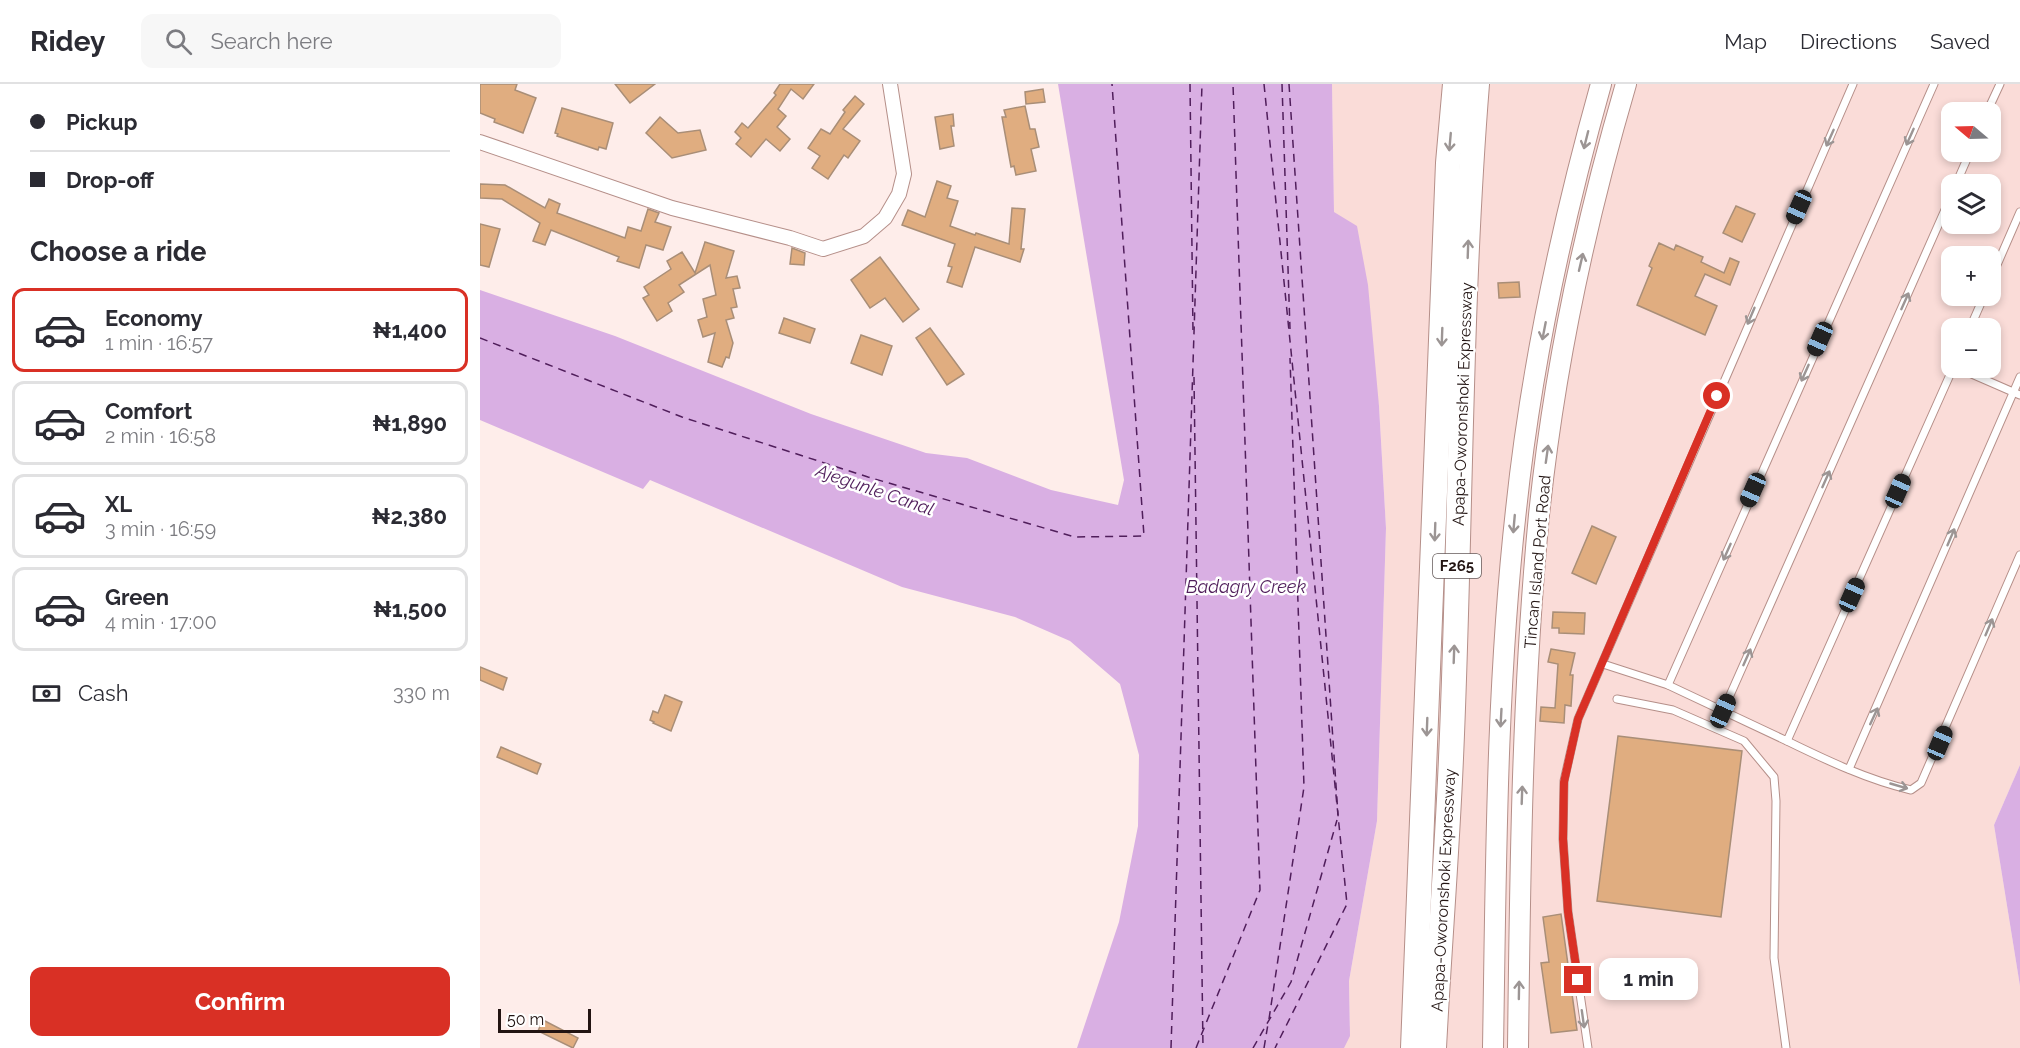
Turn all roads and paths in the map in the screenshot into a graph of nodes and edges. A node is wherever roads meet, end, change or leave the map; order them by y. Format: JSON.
{"nodes":[{"id":1,"x":890,"y":84,"type":"edge"},
{"id":2,"x":1455,"y":84,"type":"edge"},
{"id":3,"x":1477,"y":84,"type":"edge"},
{"id":4,"x":1601,"y":84,"type":"edge"},
{"id":5,"x":1626,"y":84,"type":"edge"},
{"id":6,"x":1853,"y":84,"type":"edge"},
{"id":7,"x":1934,"y":84,"type":"edge"},
{"id":8,"x":2000,"y":84,"type":"edge"},
{"id":9,"x":1992,"y":102,"type":"edge"},
{"id":10,"x":480,"y":142,"type":"edge"},
{"id":11,"x":2020,"y":212,"type":"edge"},
{"id":12,"x":1941,"y":219,"type":"edge"},
{"id":13,"x":2001,"y":256,"type":"edge"},
{"id":14,"x":2020,"y":377,"type":"edge"},
{"id":15,"x":1951,"y":378,"type":"edge"},
{"id":16,"x":1979,"y":378,"type":"edge"},
{"id":17,"x":2017,"y":394,"type":"edge"},
{"id":18,"x":2020,"y":555,"type":"edge"},
{"id":19,"x":1603,"y":664,"type":"junction"},
{"id":20,"x":1668,"y":686,"type":"junction"},
{"id":21,"x":1617,"y":699,"type":"dead end"},
{"id":22,"x":1723,"y":711,"type":"junction"},
{"id":23,"x":1787,"y":741,"type":"junction"},
{"id":24,"x":1849,"y":769,"type":"junction"},
{"id":25,"x":1413,"y":1048,"type":"edge"},
{"id":26,"x":1434,"y":1048,"type":"edge"},
{"id":27,"x":1493,"y":1048,"type":"edge"},
{"id":28,"x":1518,"y":1048,"type":"edge"},
{"id":29,"x":1588,"y":1048,"type":"edge"},
{"id":30,"x":1786,"y":1048,"type":"edge"}],
"edges":[{"from":1,"to":10,"type":"street"},
{"from":2,"to":25,"type":"highway","name":"Apapa-Oworonshoki Expressway","number":"F265","one_way":true},
{"from":26,"to":3,"type":"highway","name":"Apapa-Oworonshoki Expressway","number":"F265","one_way":true},
{"from":4,"to":27,"type":"street","name":"Tincan Island Port Road","one_way":true},
{"from":28,"to":5,"type":"street","name":"Tincan Island Port Road","one_way":true},
{"from":6,"to":19,"type":"lane","one_way":true},
{"from":7,"to":20,"type":"lane","one_way":true},
{"from":8,"to":9,"type":"lane"},
{"from":11,"to":13,"type":"lane"},
{"from":22,"to":12,"type":"lane","one_way":true},
{"from":14,"to":17,"type":"lane"},
{"from":15,"to":23,"type":"lane"},
{"from":16,"to":17,"type":"lane"},
{"from":24,"to":17,"type":"lane","one_way":true},
{"from":24,"to":18,"type":"lane","one_way":true},
{"from":19,"to":20,"type":"lane"},
{"from":19,"to":29,"type":"lane","one_way":true},
{"from":20,"to":22,"type":"lane"},
{"from":21,"to":30,"type":"lane"},
{"from":22,"to":23,"type":"lane"},
{"from":23,"to":24,"type":"lane"}]}
